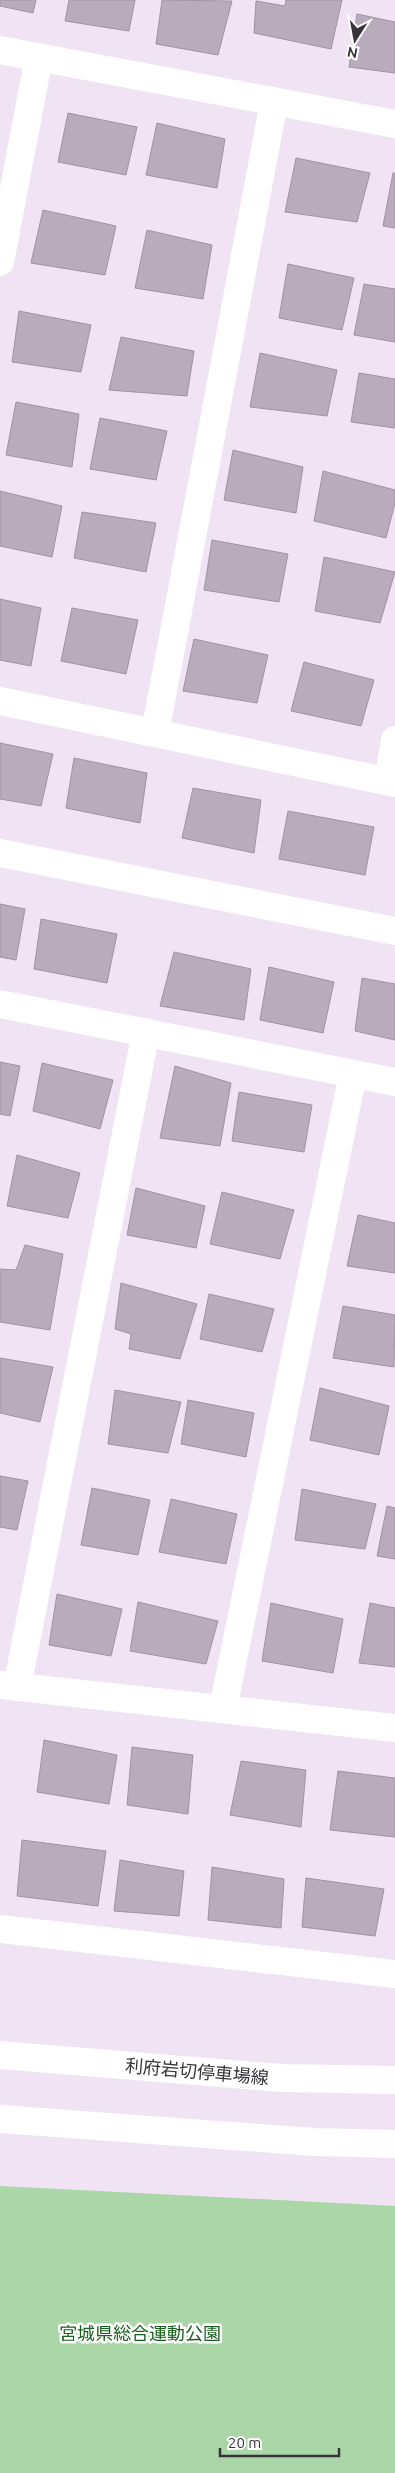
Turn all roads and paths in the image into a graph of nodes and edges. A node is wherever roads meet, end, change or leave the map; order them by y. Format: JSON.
{"nodes":[{"id":1,"x":0,"y":50,"type":"edge"},
{"id":2,"x":39,"y":57,"type":"junction"},
{"id":3,"x":274,"y":102,"type":"junction"},
{"id":4,"x":395,"y":124,"type":"edge"},
{"id":5,"x":0,"y":262,"type":"edge"},
{"id":6,"x":0,"y":701,"type":"edge"},
{"id":7,"x":155,"y":733,"type":"junction"},
{"id":8,"x":395,"y":740,"type":"edge"},
{"id":9,"x":391,"y":782,"type":"edge"},
{"id":10,"x":0,"y":853,"type":"edge"},
{"id":11,"x":395,"y":931,"type":"edge"},
{"id":12,"x":0,"y":1004,"type":"edge"},
{"id":13,"x":146,"y":1032,"type":"junction"},
{"id":14,"x":353,"y":1074,"type":"junction"},
{"id":15,"x":395,"y":1082,"type":"edge"},
{"id":16,"x":9,"y":1686,"type":"edge"},
{"id":17,"x":223,"y":1708,"type":"junction"},
{"id":18,"x":395,"y":1728,"type":"edge"},
{"id":19,"x":0,"y":1929,"type":"edge"},
{"id":20,"x":395,"y":1974,"type":"edge"},
{"id":21,"x":0,"y":2055,"type":"edge"},
{"id":22,"x":395,"y":2080,"type":"edge"},
{"id":23,"x":0,"y":2118,"type":"edge"},
{"id":24,"x":395,"y":2144,"type":"edge"}],
"edges":[{"from":1,"to":2,"type":"street"},
{"from":2,"to":3,"type":"street"},
{"from":2,"to":5,"type":"street"},
{"from":3,"to":4,"type":"street"},
{"from":3,"to":7,"type":"street"},
{"from":6,"to":7,"type":"street"},
{"from":7,"to":9,"type":"street"},
{"from":8,"to":9,"type":"street"},
{"from":10,"to":11,"type":"street"},
{"from":12,"to":13,"type":"street"},
{"from":13,"to":14,"type":"street"},
{"from":13,"to":16,"type":"street"},
{"from":14,"to":15,"type":"street"},
{"from":14,"to":17,"type":"street"},
{"from":16,"to":17,"type":"street"},
{"from":17,"to":18,"type":"street"},
{"from":19,"to":20,"type":"street"},
{"from":21,"to":22,"type":"street","name":"利府岩切停車場線"},
{"from":23,"to":24,"type":"street"}]}
